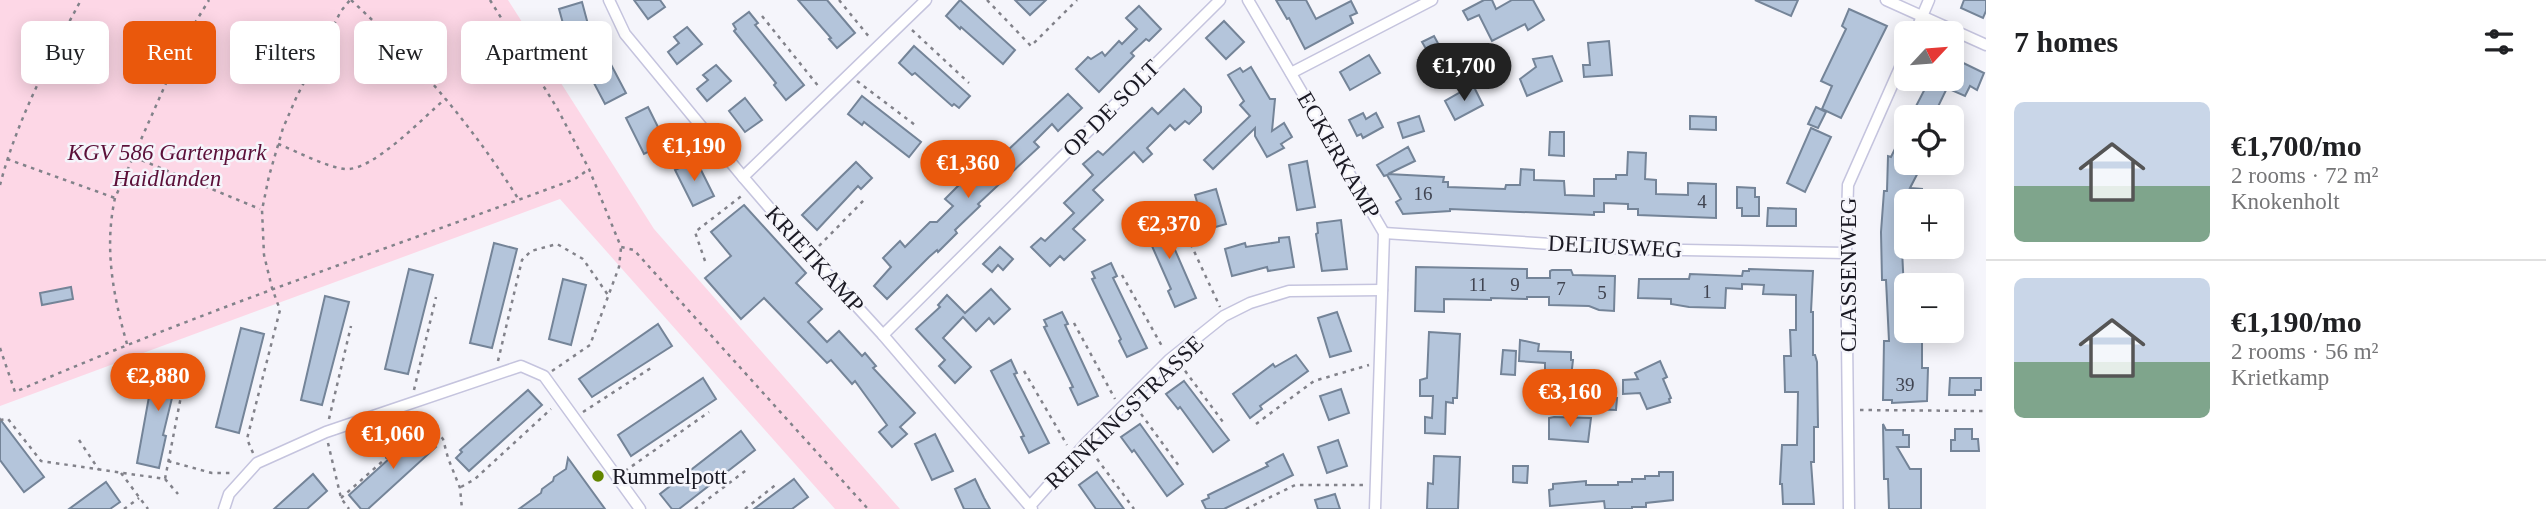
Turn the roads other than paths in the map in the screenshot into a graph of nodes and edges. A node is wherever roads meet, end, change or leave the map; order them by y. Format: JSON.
{"nodes":[{"id":1,"x":609,"y":0,"type":"edge"},
{"id":2,"x":926,"y":0,"type":"edge"},
{"id":3,"x":1220,"y":0,"type":"edge"},
{"id":4,"x":1248,"y":0,"type":"edge"},
{"id":5,"x":1432,"y":0,"type":"edge"},
{"id":6,"x":1886,"y":0,"type":"edge"},
{"id":7,"x":1929,"y":0,"type":"edge"},
{"id":8,"x":1923,"y":16,"type":"junction"},
{"id":9,"x":1921,"y":21,"type":"edge"},
{"id":10,"x":1986,"y":45,"type":"edge"},
{"id":11,"x":1291,"y":73,"type":"junction"},
{"id":12,"x":1894,"y":81,"type":"edge"},
{"id":13,"x":743,"y":177,"type":"junction"},
{"id":14,"x":1384,"y":233,"type":"junction"},
{"id":15,"x":1846,"y":253,"type":"junction"},
{"id":16,"x":1382,"y":290,"type":"junction"},
{"id":17,"x":883,"y":335,"type":"junction"},
{"id":18,"x":1031,"y":507,"type":"edge"},
{"id":19,"x":224,"y":509,"type":"edge"},
{"id":20,"x":640,"y":509,"type":"edge"},
{"id":21,"x":1375,"y":509,"type":"edge"},
{"id":22,"x":1849,"y":509,"type":"edge"}],
"edges":[{"from":1,"to":13,"type":"street","name":"KRIETKAMP"},
{"from":2,"to":13,"type":"street"},
{"from":3,"to":17,"type":"street","name":"OP DE SOLT"},
{"from":4,"to":11,"type":"street","name":"ECKERKAMP"},
{"from":5,"to":11,"type":"street"},
{"from":6,"to":8,"type":"street"},
{"from":7,"to":8,"type":"street"},
{"from":8,"to":9,"type":"street"},
{"from":8,"to":10,"type":"street"},
{"from":11,"to":14,"type":"street","name":"ECKERKAMP"},
{"from":12,"to":15,"type":"street","name":"CLASSENWEG"},
{"from":13,"to":17,"type":"street","name":"KRIETKAMP"},
{"from":14,"to":15,"type":"street","name":"DELIUSWEG"},
{"from":14,"to":16,"type":"street","name":"ECKERKAMP"},
{"from":15,"to":22,"type":"street","name":"CLASSENWEG"},
{"from":16,"to":18,"type":"street","name":"REINKINGSTRASSE"},
{"from":16,"to":21,"type":"street","name":"ECKERKAMP"},
{"from":17,"to":18,"type":"street","name":"KRIETKAMP"},
{"from":19,"to":20,"type":"street"}]}
